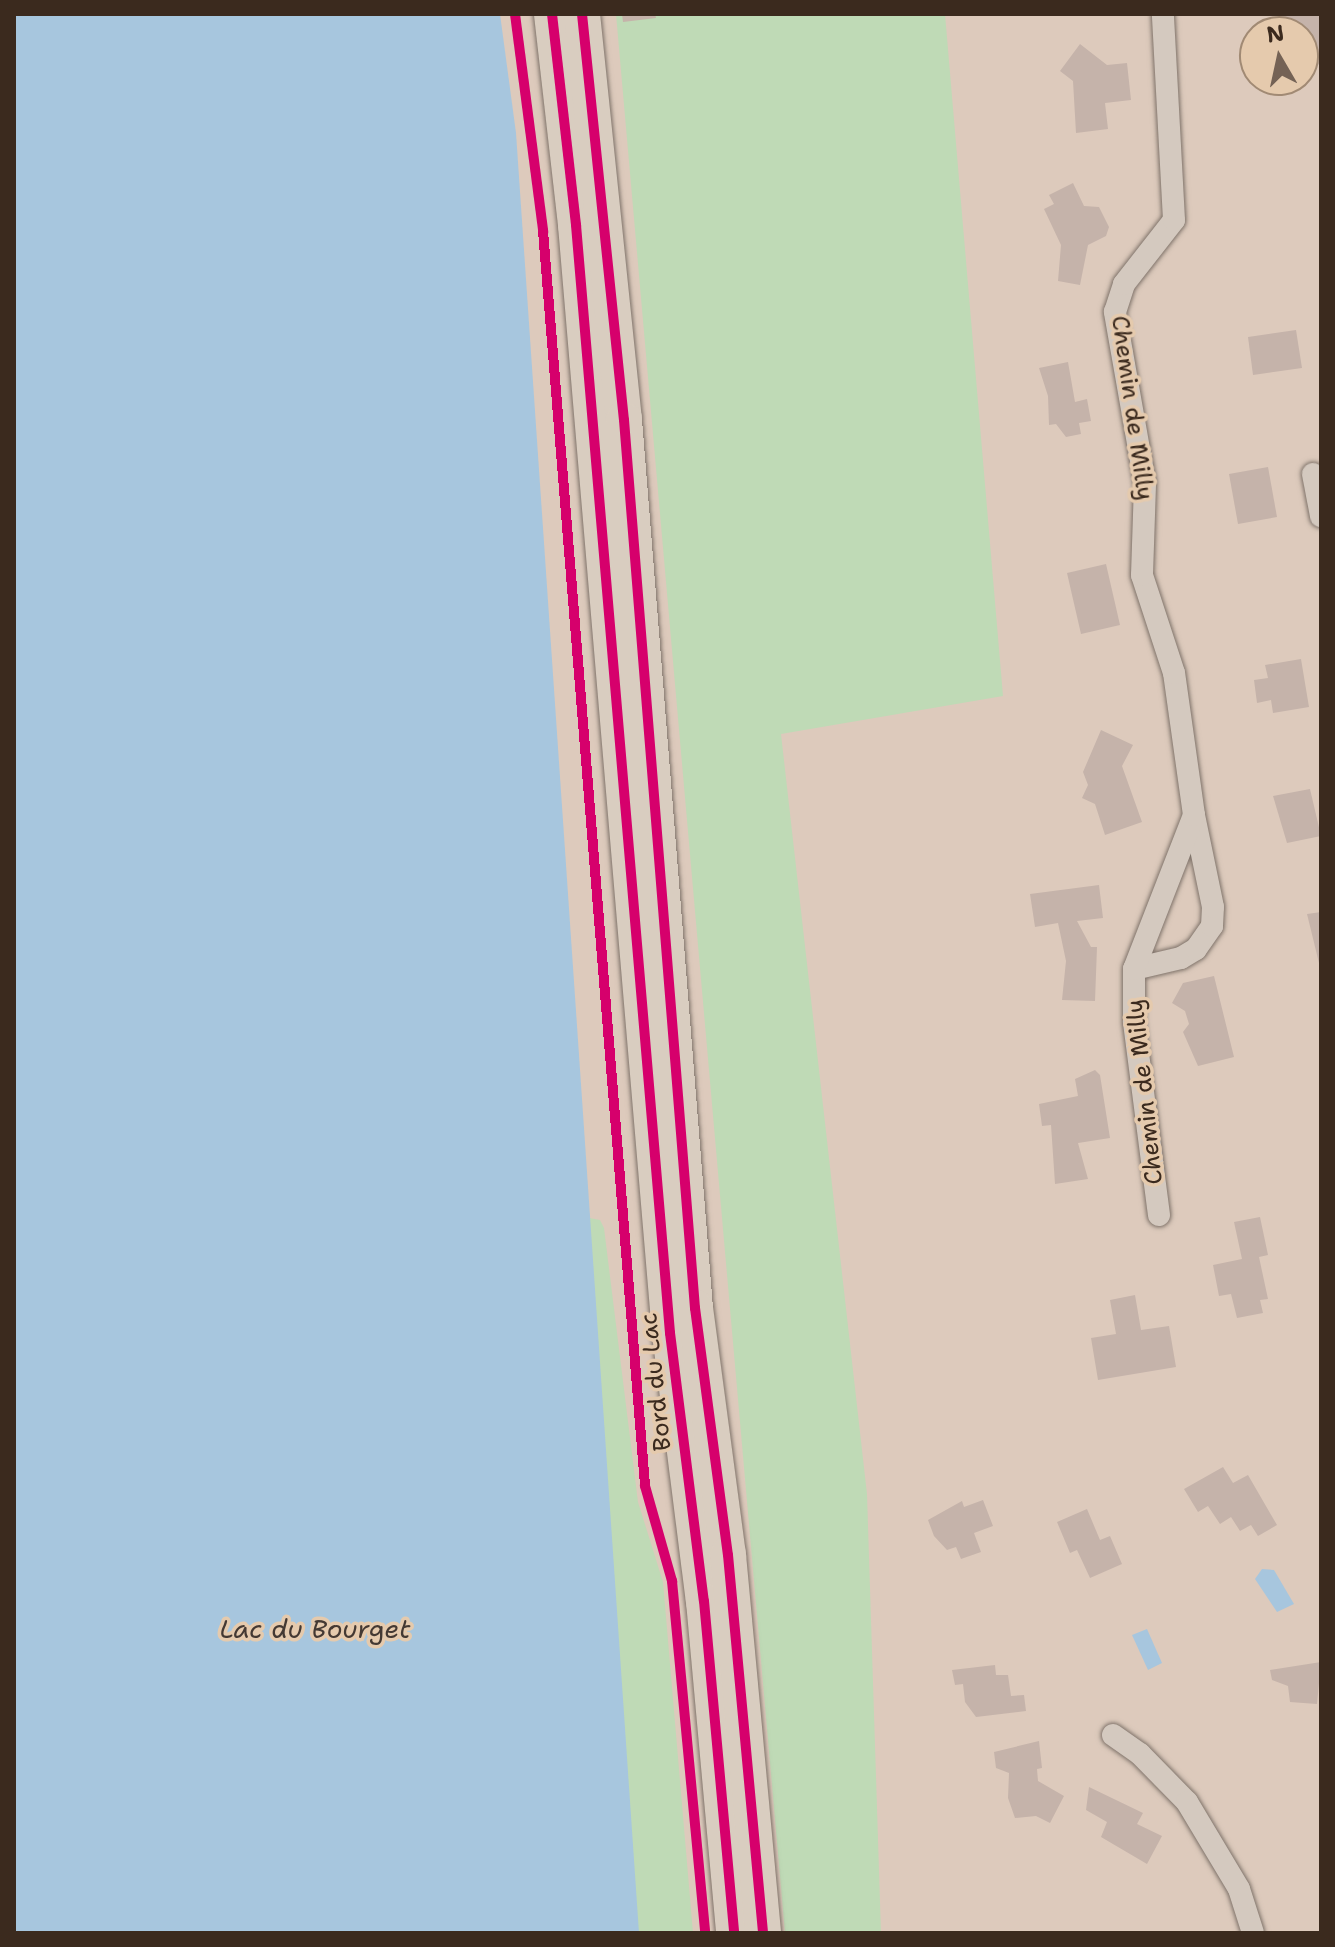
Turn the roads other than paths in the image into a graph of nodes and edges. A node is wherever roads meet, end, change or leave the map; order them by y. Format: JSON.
{"nodes":[{"id":1,"x":552,"y":14,"type":"edge"},
{"id":2,"x":582,"y":14,"type":"edge"},
{"id":3,"x":1163,"y":14,"type":"edge"},
{"id":4,"x":1313,"y":474,"type":"dead end"},
{"id":5,"x":1321,"y":516,"type":"edge"},
{"id":6,"x":1194,"y":815,"type":"junction"},
{"id":7,"x":1134,"y":969,"type":"junction"},
{"id":8,"x":1159,"y":1215,"type":"dead end"},
{"id":9,"x":1113,"y":1735,"type":"dead end"},
{"id":10,"x":734,"y":1933,"type":"edge"},
{"id":11,"x":763,"y":1933,"type":"edge"},
{"id":12,"x":1253,"y":1933,"type":"edge"}],
"edges":[{"from":1,"to":10,"type":"main road","name":"Bord du Lac"},
{"from":2,"to":11,"type":"main road","name":"Bord du Lac"},
{"from":3,"to":6,"type":"street","name":"Chemin de Milly"},
{"from":4,"to":5,"type":"street"},
{"from":6,"to":7,"type":"street","name":"Chemin de Milly"},
{"from":6,"to":7,"type":"street","name":"Chemin de Milly"},
{"from":7,"to":8,"type":"street","name":"Chemin de Milly"},
{"from":9,"to":12,"type":"street"}]}
